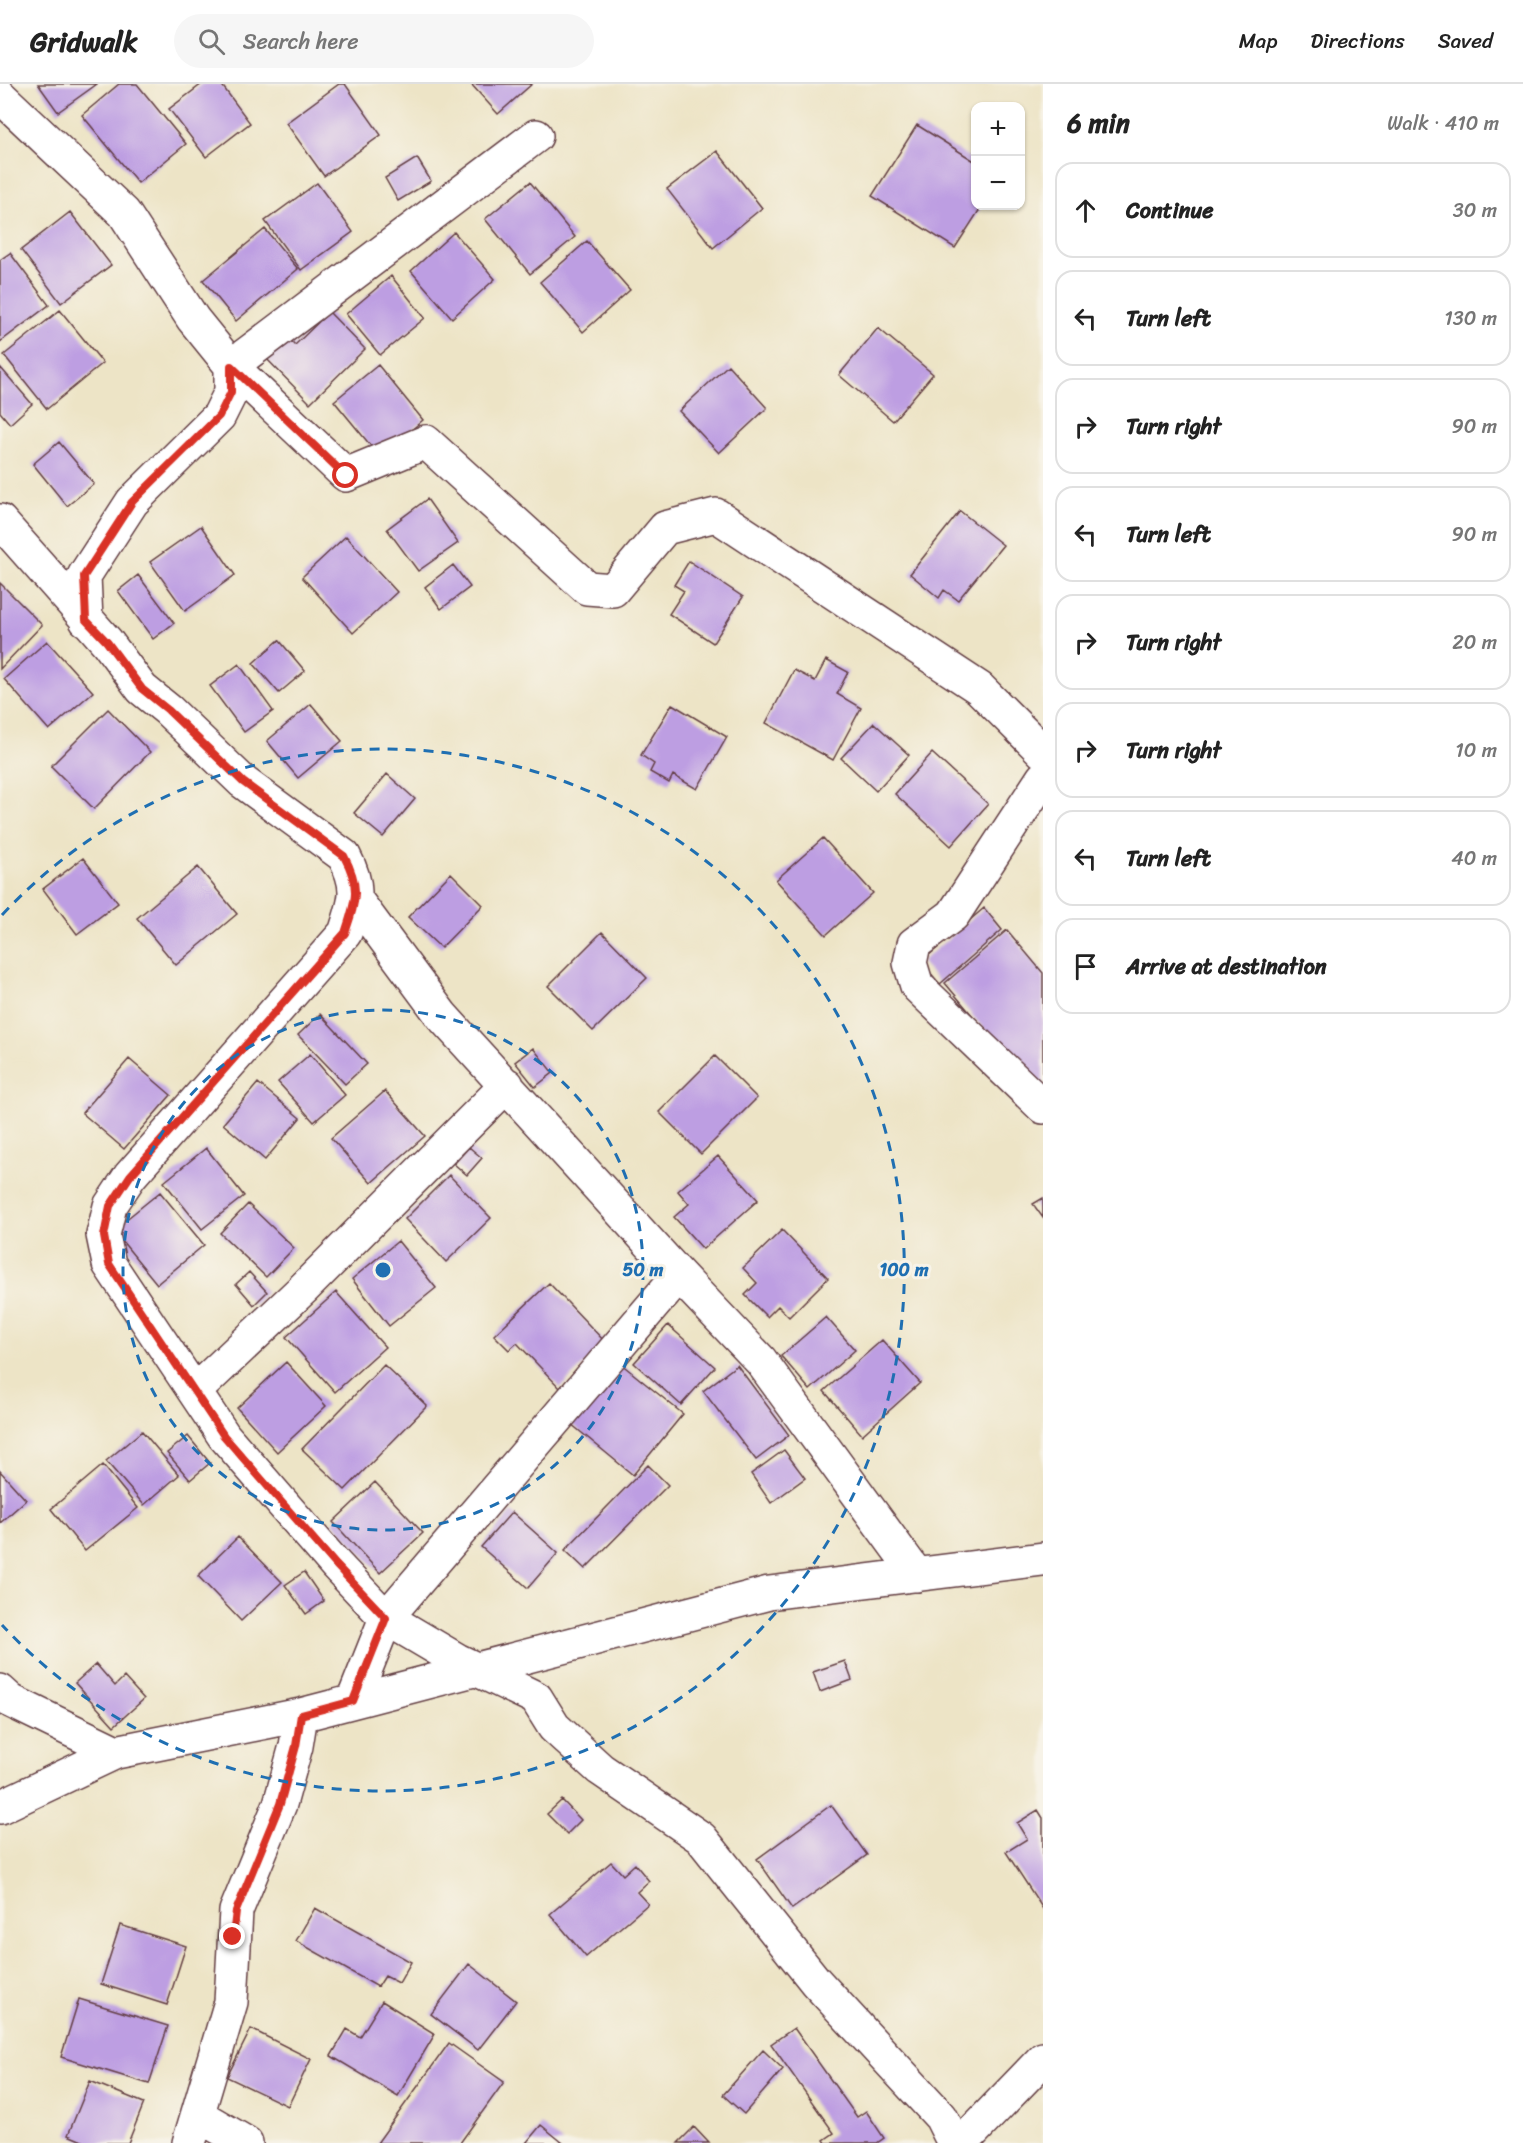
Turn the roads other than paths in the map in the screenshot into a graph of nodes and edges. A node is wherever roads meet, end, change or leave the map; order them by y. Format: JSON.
{"nodes":[{"id":1,"x":0,"y":96,"type":"edge"},
{"id":2,"x":536,"y":136,"type":"dead end"},
{"id":3,"x":231,"y":366,"type":"junction"},
{"id":4,"x":0,"y":521,"type":"edge"},
{"id":5,"x":86,"y":620,"type":"junction"},
{"id":6,"x":1043,"y":752,"type":"edge"},
{"id":7,"x":1043,"y":778,"type":"edge"},
{"id":8,"x":356,"y":900,"type":"junction"},
{"id":9,"x":507,"y":1085,"type":"junction"},
{"id":10,"x":1043,"y":1107,"type":"edge"},
{"id":11,"x":679,"y":1275,"type":"junction"},
{"id":12,"x":195,"y":1391,"type":"junction"},
{"id":13,"x":1043,"y":1559,"type":"edge"},
{"id":14,"x":917,"y":1575,"type":"junction"},
{"id":15,"x":386,"y":1618,"type":"junction"},
{"id":16,"x":474,"y":1668,"type":"junction"},
{"id":17,"x":0,"y":1691,"type":"edge"},
{"id":18,"x":353,"y":1701,"type":"junction"},
{"id":19,"x":301,"y":1715,"type":"junction"},
{"id":20,"x":116,"y":1752,"type":"junction"},
{"id":21,"x":0,"y":1807,"type":"edge"},
{"id":22,"x":1043,"y":2059,"type":"edge"},
{"id":23,"x":194,"y":2129,"type":"edge"},
{"id":24,"x":246,"y":2143,"type":"edge"},
{"id":25,"x":954,"y":2143,"type":"edge"},
{"id":26,"x":962,"y":2143,"type":"edge"}],
"edges":[{"from":1,"to":3,"type":"street"},
{"from":2,"to":3,"type":"street"},
{"from":3,"to":5,"type":"street"},
{"from":3,"to":6,"type":"street"},
{"from":4,"to":5,"type":"street"},
{"from":5,"to":8,"type":"street"},
{"from":7,"to":10,"type":"street"},
{"from":8,"to":9,"type":"street"},
{"from":8,"to":12,"type":"street"},
{"from":9,"to":11,"type":"street"},
{"from":9,"to":12,"type":"street"},
{"from":11,"to":14,"type":"street"},
{"from":11,"to":15,"type":"street"},
{"from":12,"to":15,"type":"street"},
{"from":13,"to":14,"type":"street"},
{"from":14,"to":16,"type":"street"},
{"from":15,"to":16,"type":"street"},
{"from":15,"to":18,"type":"street"},
{"from":16,"to":18,"type":"street"},
{"from":16,"to":25,"type":"street"},
{"from":17,"to":20,"type":"street"},
{"from":18,"to":19,"type":"street"},
{"from":19,"to":20,"type":"street"},
{"from":19,"to":23,"type":"street"},
{"from":20,"to":21,"type":"street"},
{"from":22,"to":26,"type":"street"},
{"from":23,"to":24,"type":"street"}]}
